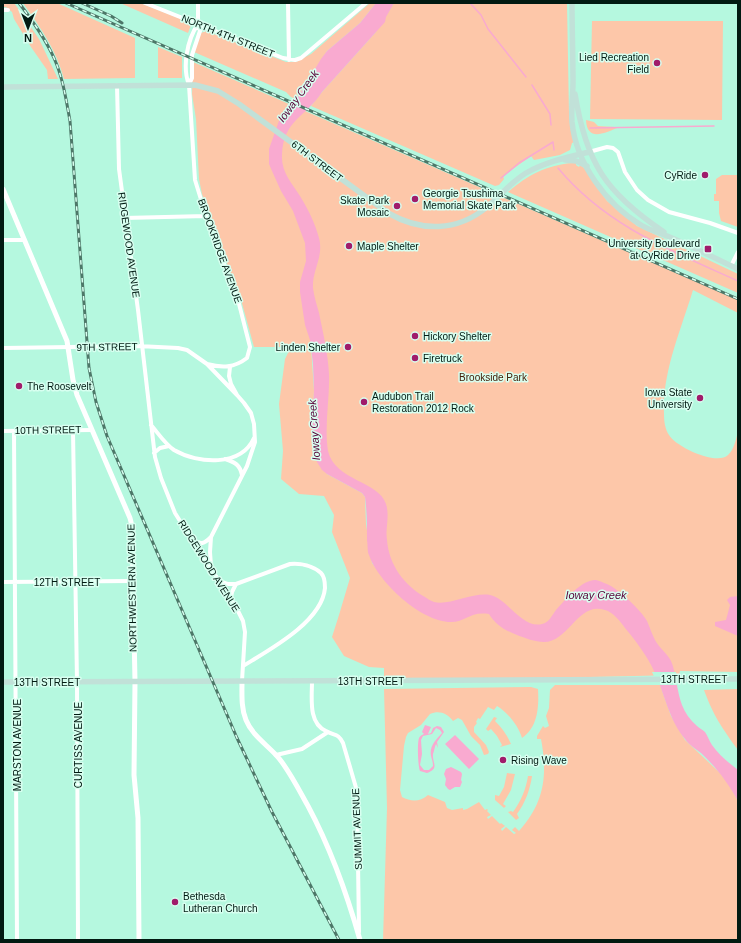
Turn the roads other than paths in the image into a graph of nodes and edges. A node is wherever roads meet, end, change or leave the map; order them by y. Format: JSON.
{"nodes":[{"id":1,"x":145,"y":3,"type":"edge"},
{"id":2,"x":198,"y":3,"type":"edge"},
{"id":3,"x":288,"y":3,"type":"edge"},
{"id":4,"x":366,"y":3,"type":"edge"},
{"id":5,"x":572,"y":3,"type":"edge"},
{"id":6,"x":3,"y":10,"type":"edge"},
{"id":7,"x":8,"y":10,"type":"dead end"},
{"id":8,"x":198,"y":24,"type":"junction"},
{"id":9,"x":288,"y":60,"type":"junction"},
{"id":10,"x":573,"y":84,"type":"junction"},
{"id":11,"x":117,"y":85,"type":"junction"},
{"id":12,"x":189,"y":85,"type":"junction"},
{"id":13,"x":3,"y":87,"type":"edge"},
{"id":14,"x":589,"y":152,"type":"junction"},
{"id":15,"x":581,"y":154,"type":"junction"},
{"id":16,"x":558,"y":160,"type":"junction"},
{"id":17,"x":587,"y":166,"type":"junction"},
{"id":18,"x":3,"y":189,"type":"edge"},
{"id":19,"x":206,"y":216,"type":"junction"},
{"id":20,"x":124,"y":218,"type":"junction"},
{"id":21,"x":738,"y":233,"type":"edge"},
{"id":22,"x":672,"y":238,"type":"junction"},
{"id":23,"x":3,"y":240,"type":"edge"},
{"id":24,"x":24,"y":240,"type":"junction"},
{"id":25,"x":738,"y":252,"type":"edge"},
{"id":26,"x":732,"y":266,"type":"junction"},
{"id":27,"x":738,"y":269,"type":"edge"},
{"id":28,"x":142,"y":346,"type":"junction"},
{"id":29,"x":69,"y":347,"type":"junction"},
{"id":30,"x":3,"y":348,"type":"edge"},
{"id":31,"x":207,"y":364,"type":"junction"},
{"id":32,"x":230,"y":367,"type":"junction"},
{"id":33,"x":237,"y":395,"type":"junction"},
{"id":34,"x":151,"y":425,"type":"junction"},
{"id":35,"x":73,"y":430,"type":"junction"},
{"id":36,"x":92,"y":430,"type":"junction"},
{"id":37,"x":3,"y":431,"type":"edge"},
{"id":38,"x":14,"y":431,"type":"junction"},
{"id":39,"x":255,"y":435,"type":"junction"},
{"id":40,"x":169,"y":446,"type":"junction"},
{"id":41,"x":154,"y":453,"type":"junction"},
{"id":42,"x":225,"y":459,"type":"junction"},
{"id":43,"x":242,"y":476,"type":"junction"},
{"id":44,"x":190,"y":537,"type":"junction"},
{"id":45,"x":211,"y":537,"type":"junction"},
{"id":46,"x":211,"y":568,"type":"junction"},
{"id":47,"x":220,"y":580,"type":"junction"},
{"id":48,"x":132,"y":581,"type":"junction"},
{"id":49,"x":3,"y":582,"type":"edge"},
{"id":50,"x":15,"y":582,"type":"junction"},
{"id":51,"x":76,"y":582,"type":"junction"},
{"id":52,"x":236,"y":584,"type":"junction"},
{"id":53,"x":231,"y":599,"type":"junction"},
{"id":54,"x":243,"y":666,"type":"junction"},
{"id":55,"x":738,"y":679,"type":"edge"},
{"id":56,"x":242,"y":681,"type":"junction"},
{"id":57,"x":312,"y":681,"type":"junction"},
{"id":58,"x":3,"y":682,"type":"edge"},
{"id":59,"x":17,"y":682,"type":"junction"},
{"id":60,"x":77,"y":682,"type":"junction"},
{"id":61,"x":134,"y":682,"type":"junction"},
{"id":62,"x":328,"y":732,"type":"junction"},
{"id":63,"x":276,"y":755,"type":"junction"},
{"id":64,"x":359,"y":938,"type":"edge"},
{"id":65,"x":17,"y":940,"type":"edge"},
{"id":66,"x":78,"y":940,"type":"edge"},
{"id":67,"x":140,"y":940,"type":"edge"}],
"edges":[{"from":1,"to":8,"type":"street","name":"NORTH 4TH STREET"},
{"from":2,"to":8,"type":"street"},
{"from":3,"to":9,"type":"street"},
{"from":4,"to":9,"type":"street"},
{"from":5,"to":10,"type":"main road"},
{"from":6,"to":7,"type":"street"},
{"from":8,"to":9,"type":"street","name":"NORTH 4TH STREET"},
{"from":8,"to":12,"type":"street"},
{"from":8,"to":12,"type":"street","name":"BROOKRIDGE AVENUE"},
{"from":10,"to":14,"type":"main road"},
{"from":10,"to":15,"type":"main road"},
{"from":11,"to":12,"type":"main road","name":"6TH STREET"},
{"from":11,"to":13,"type":"main road","name":"6TH STREET"},
{"from":11,"to":20,"type":"street","name":"RIDGEWOOD AVENUE"},
{"from":12,"to":16,"type":"main road","name":"6TH STREET"},
{"from":12,"to":19,"type":"street","name":"BROOKRIDGE AVENUE"},
{"from":14,"to":15,"type":"main road","name":"6TH STREET"},
{"from":14,"to":21,"type":"street"},
{"from":14,"to":22,"type":"main road"},
{"from":15,"to":16,"type":"main road","name":"6TH STREET"},
{"from":15,"to":17,"type":"main road"},
{"from":16,"to":17,"type":"main road"},
{"from":17,"to":22,"type":"main road"},
{"from":18,"to":24,"type":"street","name":"NORTHWESTERN AVENUE"},
{"from":19,"to":20,"type":"street"},
{"from":19,"to":32,"type":"street","name":"BROOKRIDGE AVENUE"},
{"from":20,"to":28,"type":"street","name":"RIDGEWOOD AVENUE"},
{"from":22,"to":26,"type":"main road"},
{"from":23,"to":24,"type":"street"},
{"from":24,"to":29,"type":"street","name":"NORTHWESTERN AVENUE"},
{"from":25,"to":26,"type":"street"},
{"from":26,"to":27,"type":"main road"},
{"from":28,"to":29,"type":"street","name":"9TH STREET"},
{"from":28,"to":31,"type":"street","name":"9TH STREET"},
{"from":28,"to":34,"type":"street","name":"RIDGEWOOD AVENUE"},
{"from":29,"to":30,"type":"street","name":"9TH STREET"},
{"from":29,"to":36,"type":"street","name":"NORTHWESTERN AVENUE"},
{"from":31,"to":32,"type":"street","name":"9TH STREET"},
{"from":31,"to":33,"type":"street","name":"9TH STREET"},
{"from":32,"to":33,"type":"street"},
{"from":33,"to":39,"type":"street"},
{"from":34,"to":40,"type":"street"},
{"from":34,"to":41,"type":"street","name":"RIDGEWOOD AVENUE"},
{"from":35,"to":36,"type":"street","name":"10TH STREET"},
{"from":35,"to":38,"type":"street","name":"10TH STREET"},
{"from":35,"to":51,"type":"street","name":"CURTISS AVENUE"},
{"from":36,"to":48,"type":"street","name":"NORTHWESTERN AVENUE"},
{"from":37,"to":38,"type":"street","name":"10TH STREET"},
{"from":38,"to":50,"type":"street","name":"MARSTON AVENUE"},
{"from":39,"to":42,"type":"street"},
{"from":39,"to":43,"type":"street"},
{"from":40,"to":41,"type":"street"},
{"from":40,"to":42,"type":"street"},
{"from":41,"to":44,"type":"street","name":"RIDGEWOOD AVENUE"},
{"from":42,"to":43,"type":"street"},
{"from":43,"to":45,"type":"street"},
{"from":44,"to":45,"type":"street"},
{"from":44,"to":46,"type":"street","name":"RIDGEWOOD AVENUE"},
{"from":45,"to":46,"type":"street"},
{"from":46,"to":47,"type":"street","name":"RIDGEWOOD AVENUE"},
{"from":47,"to":52,"type":"street"},
{"from":47,"to":53,"type":"street","name":"RIDGEWOOD AVENUE"},
{"from":48,"to":51,"type":"street","name":"12TH STREET"},
{"from":48,"to":61,"type":"street","name":"NORTHWESTERN AVENUE"},
{"from":49,"to":50,"type":"street","name":"12TH STREET"},
{"from":50,"to":51,"type":"street","name":"12TH STREET"},
{"from":50,"to":59,"type":"street","name":"MARSTON AVENUE"},
{"from":51,"to":60,"type":"street","name":"CURTISS AVENUE"},
{"from":52,"to":53,"type":"street"},
{"from":52,"to":54,"type":"street"},
{"from":53,"to":54,"type":"street","name":"RIDGEWOOD AVENUE"},
{"from":54,"to":56,"type":"street","name":"RIDGEWOOD AVENUE"},
{"from":55,"to":57,"type":"main road","name":"13TH STREET"},
{"from":56,"to":57,"type":"main road","name":"13TH STREET"},
{"from":56,"to":61,"type":"main road","name":"13TH STREET"},
{"from":56,"to":63,"type":"street","name":"RIDGEWOOD AVENUE"},
{"from":57,"to":62,"type":"street","name":"SUMMIT AVENUE"},
{"from":58,"to":59,"type":"main road","name":"13TH STREET"},
{"from":59,"to":60,"type":"main road","name":"13TH STREET"},
{"from":59,"to":65,"type":"street","name":"MARSTON AVENUE"},
{"from":60,"to":61,"type":"main road","name":"13TH STREET"},
{"from":60,"to":66,"type":"street","name":"CURTISS AVENUE"},
{"from":61,"to":67,"type":"street","name":"NORTHWESTERN AVENUE"},
{"from":62,"to":63,"type":"street"},
{"from":62,"to":64,"type":"street","name":"SUMMIT AVENUE"},
{"from":63,"to":64,"type":"street","name":"RIDGEWOOD AVENUE"}]}
